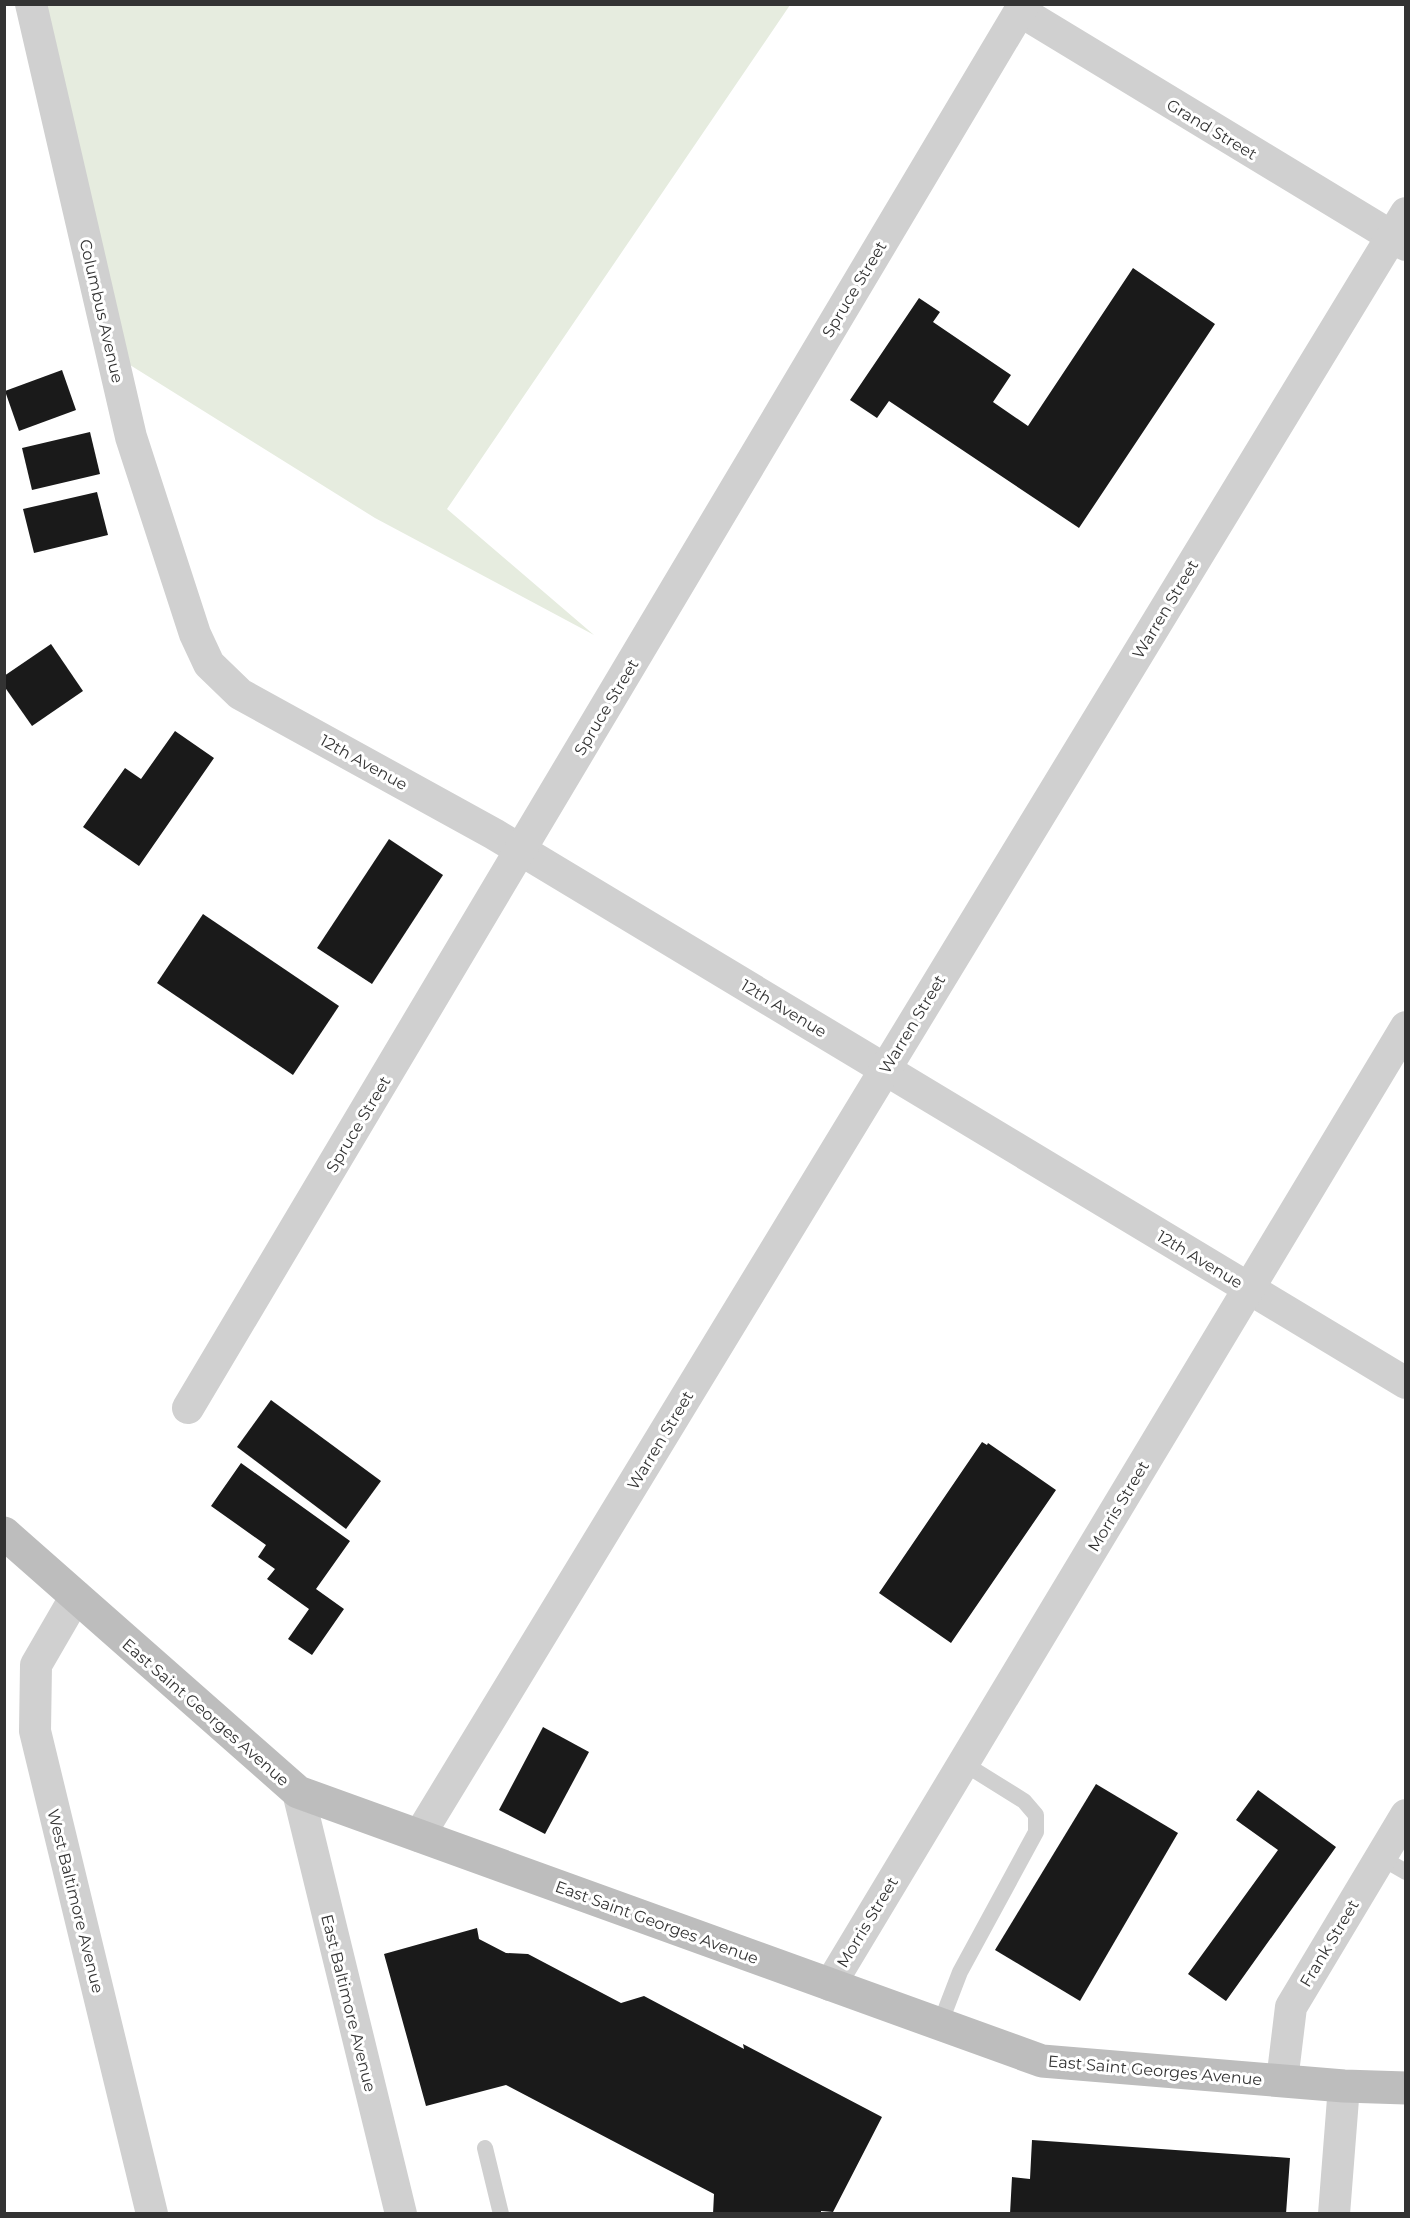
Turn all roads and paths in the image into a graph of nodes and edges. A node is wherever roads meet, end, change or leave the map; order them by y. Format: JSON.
{"nodes":[{"id":1,"x":31,"y":4,"type":"edge"},
{"id":2,"x":1022,"y":8,"type":"edge"},
{"id":3,"x":1401,"y":232,"type":"edge"},
{"id":4,"x":188,"y":613,"type":"joint"},
{"id":5,"x":521,"y":850,"type":"junction"},
{"id":6,"x":1406,"y":1027,"type":"edge"},
{"id":7,"x":885,"y":1069,"type":"junction"},
{"id":8,"x":1249,"y":1288,"type":"junction"},
{"id":9,"x":1406,"y":1383,"type":"edge"},
{"id":10,"x":188,"y":1408,"type":"dead end"},
{"id":11,"x":4,"y":1533,"type":"edge"},
{"id":12,"x":76,"y":1596,"type":"junction"},
{"id":13,"x":963,"y":1763,"type":"junction"},
{"id":14,"x":298,"y":1792,"type":"junction"},
{"id":15,"x":1406,"y":1815,"type":"edge"},
{"id":16,"x":419,"y":1836,"type":"junction"},
{"id":17,"x":1393,"y":1864,"type":"edge"},
{"id":18,"x":830,"y":1985,"type":"junction"},
{"id":19,"x":940,"y":2024,"type":"junction"},
{"id":20,"x":1282,"y":2081,"type":"junction"},
{"id":21,"x":1344,"y":2086,"type":"junction"},
{"id":22,"x":1406,"y":2088,"type":"edge"},
{"id":23,"x":485,"y":2148,"type":"dead end"},
{"id":24,"x":152,"y":2214,"type":"edge"},
{"id":25,"x":401,"y":2214,"type":"edge"},
{"id":26,"x":501,"y":2214,"type":"edge"},
{"id":27,"x":1334,"y":2214,"type":"edge"}],
"edges":[{"from":1,"to":4,"type":"street","name":"Columbus Avenue"},
{"from":2,"to":3,"type":"street","name":"Grand Street"},
{"from":2,"to":5,"type":"street","name":"Spruce Street"},
{"from":3,"to":7,"type":"street","name":"Warren Street"},
{"from":4,"to":5,"type":"street","name":"12th Avenue"},
{"from":5,"to":7,"type":"street","name":"12th Avenue"},
{"from":5,"to":10,"type":"street","name":"Spruce Street"},
{"from":6,"to":8,"type":"street","name":"Morris Street"},
{"from":7,"to":8,"type":"street","name":"12th Avenue"},
{"from":7,"to":16,"type":"street","name":"Warren Street"},
{"from":8,"to":9,"type":"street","name":"12th Avenue"},
{"from":8,"to":13,"type":"street","name":"Morris Street"},
{"from":11,"to":12,"type":"main road","name":"East Saint Georges Avenue"},
{"from":12,"to":14,"type":"main road","name":"East Saint Georges Avenue"},
{"from":12,"to":24,"type":"street","name":"West Baltimore Avenue"},
{"from":13,"to":18,"type":"street","name":"Morris Street"},
{"from":13,"to":19,"type":"lane"},
{"from":14,"to":16,"type":"main road","name":"East Saint Georges Avenue"},
{"from":14,"to":25,"type":"street","name":"East Baltimore Avenue"},
{"from":15,"to":17,"type":"street","name":"Frank Street"},
{"from":16,"to":18,"type":"main road","name":"East Saint Georges Avenue"},
{"from":17,"to":20,"type":"street","name":"Frank Street"},
{"from":18,"to":19,"type":"main road","name":"East Saint Georges Avenue"},
{"from":19,"to":20,"type":"main road","name":"East Saint Georges Avenue"},
{"from":20,"to":21,"type":"main road","name":"East Saint Georges Avenue"},
{"from":21,"to":22,"type":"main road","name":"East Saint Georges Avenue"},
{"from":21,"to":27,"type":"street"},
{"from":23,"to":26,"type":"lane"}]}
